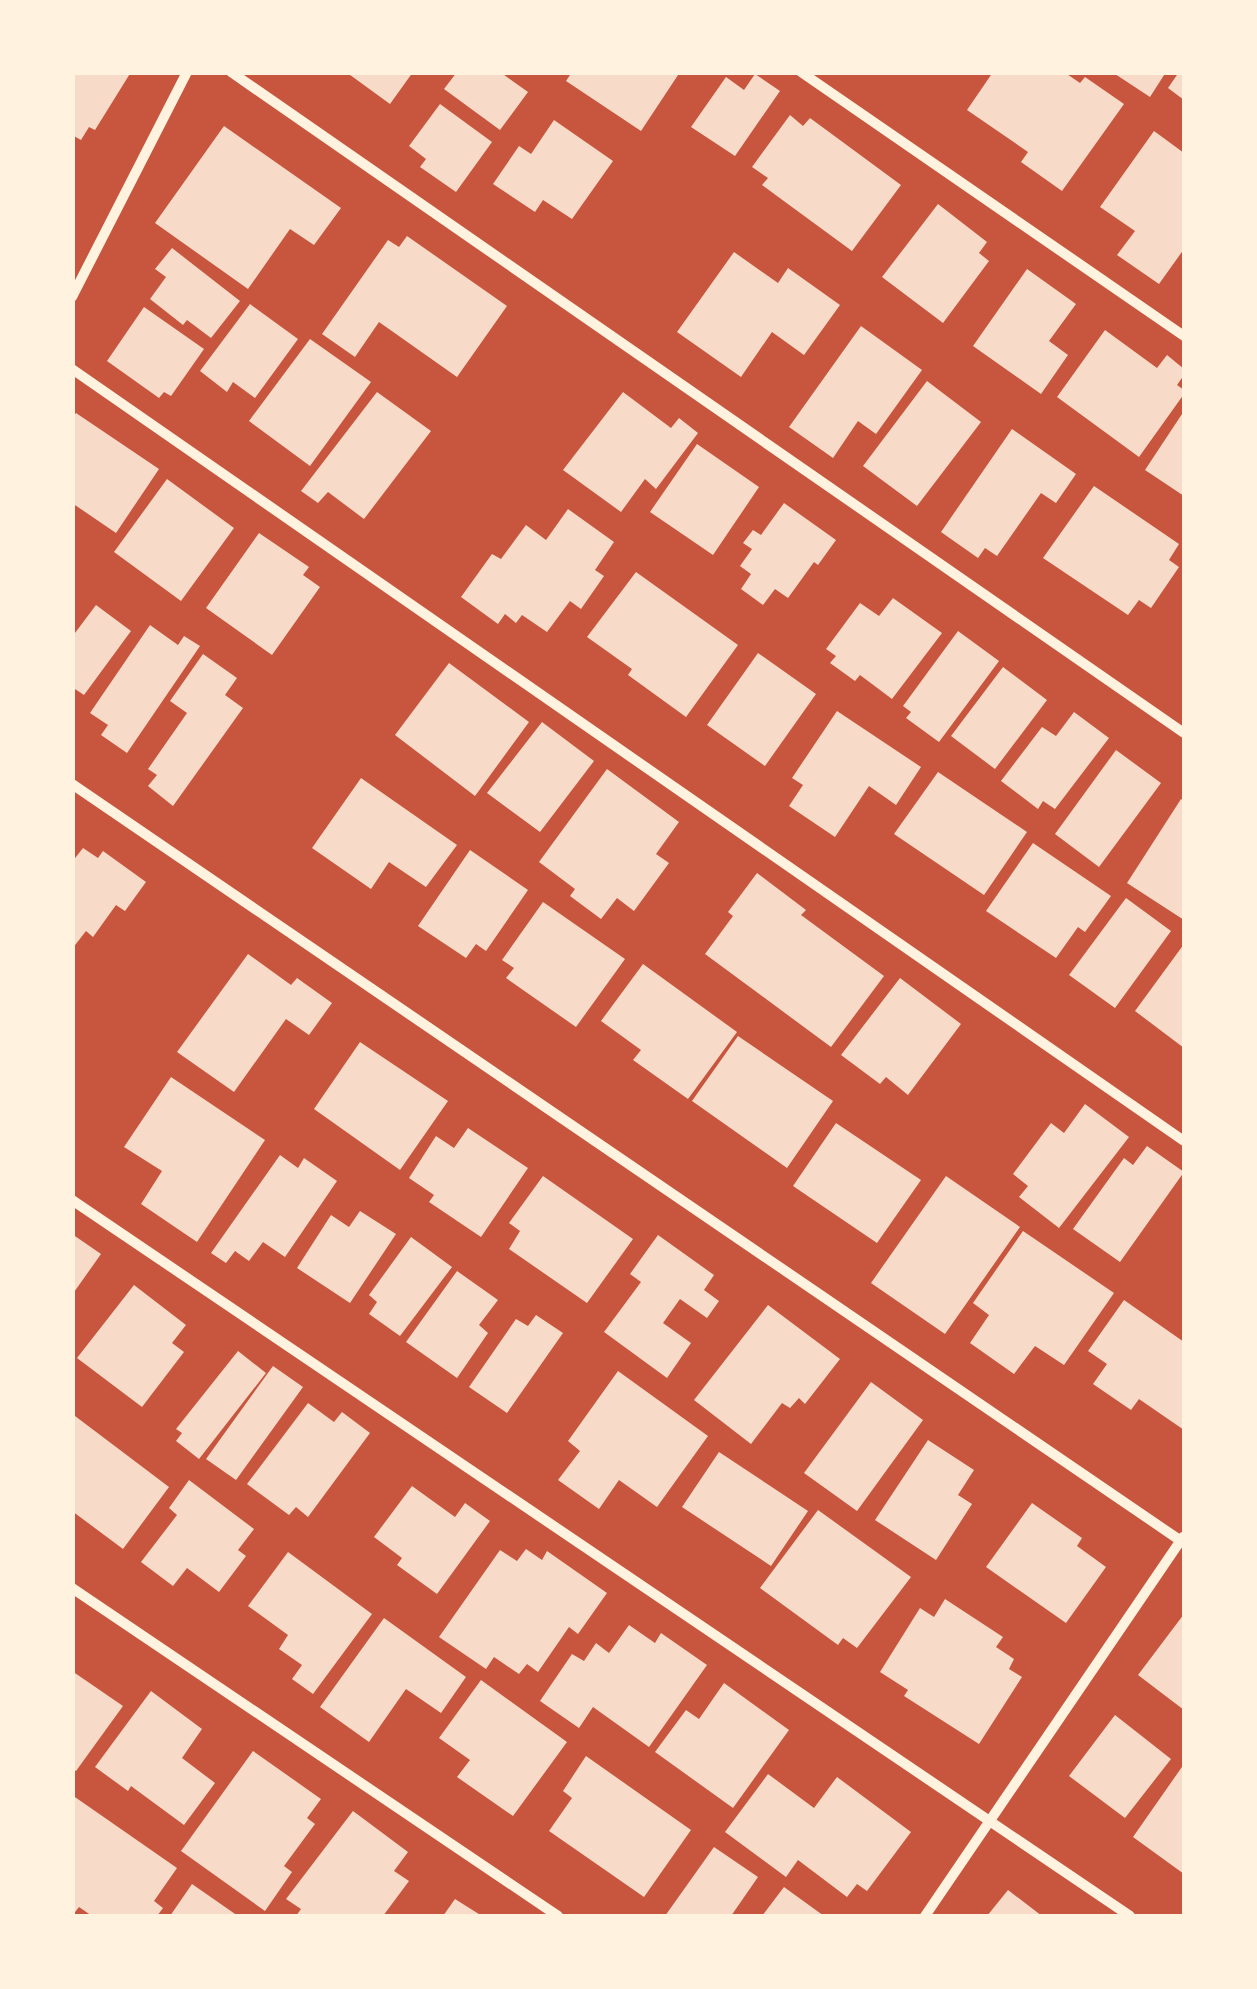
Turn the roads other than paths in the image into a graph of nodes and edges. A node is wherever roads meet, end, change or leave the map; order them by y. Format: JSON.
{"nodes":[{"id":1,"x":187,"y":72,"type":"edge"},
{"id":2,"x":231,"y":72,"type":"edge"},
{"id":3,"x":801,"y":72,"type":"edge"},
{"id":4,"x":72,"y":297,"type":"edge"},
{"id":5,"x":1184,"y":336,"type":"edge"},
{"id":6,"x":72,"y":369,"type":"edge"},
{"id":7,"x":1184,"y":734,"type":"edge"},
{"id":8,"x":72,"y":784,"type":"edge"},
{"id":9,"x":1184,"y":1141,"type":"edge"},
{"id":10,"x":72,"y":1200,"type":"edge"},
{"id":11,"x":1183,"y":1540,"type":"edge"},
{"id":12,"x":72,"y":1588,"type":"edge"},
{"id":13,"x":991,"y":1822,"type":"junction"},
{"id":14,"x":558,"y":1916,"type":"edge"},
{"id":15,"x":925,"y":1916,"type":"edge"},
{"id":16,"x":1130,"y":1916,"type":"edge"}],
"edges":[{"from":1,"to":4,"type":"street"},
{"from":2,"to":7,"type":"street"},
{"from":3,"to":5,"type":"street"},
{"from":6,"to":9,"type":"street"},
{"from":8,"to":11,"type":"street"},
{"from":10,"to":13,"type":"street"},
{"from":11,"to":13,"type":"street"},
{"from":12,"to":14,"type":"street"},
{"from":13,"to":15,"type":"street"},
{"from":13,"to":16,"type":"street"}]}
